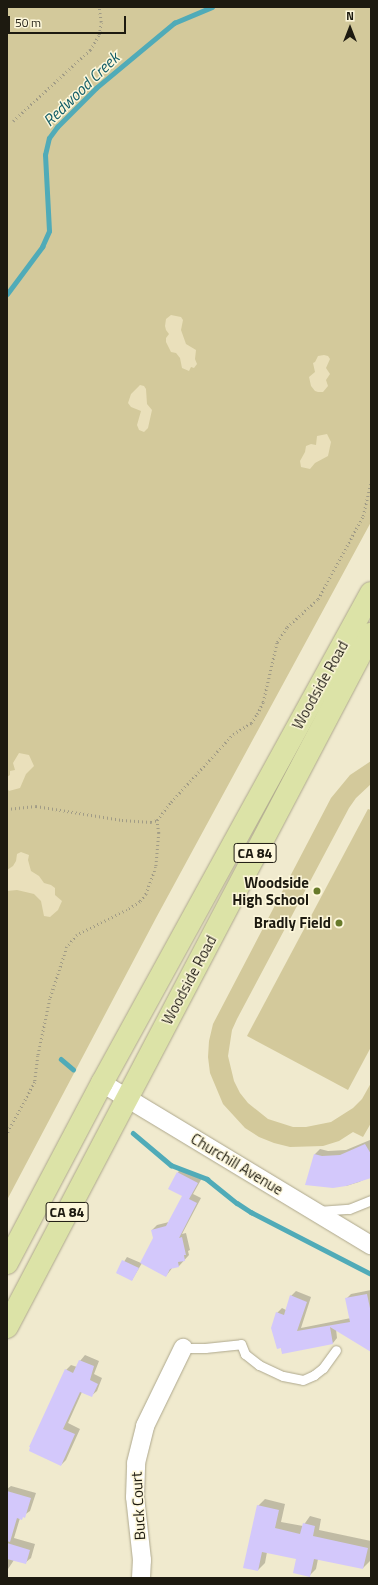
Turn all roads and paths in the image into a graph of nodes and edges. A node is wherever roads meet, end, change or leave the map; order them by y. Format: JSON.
{"nodes":[{"id":1,"x":99,"y":7,"type":"edge"},
{"id":2,"x":13,"y":121,"type":"dead end"},
{"id":3,"x":371,"y":480,"type":"edge"},
{"id":4,"x":371,"y":593,"type":"edge"},
{"id":5,"x":371,"y":634,"type":"edge"},
{"id":6,"x":7,"y":809,"type":"edge"},
{"id":7,"x":157,"y":820,"type":"junction"},
{"id":8,"x":102,"y":1083,"type":"junction"},
{"id":9,"x":127,"y":1097,"type":"junction"},
{"id":10,"x":7,"y":1134,"type":"edge"},
{"id":11,"x":371,"y":1200,"type":"edge"},
{"id":12,"x":314,"y":1211,"type":"junction"},
{"id":13,"x":371,"y":1245,"type":"edge"},
{"id":14,"x":7,"y":1262,"type":"edge"},
{"id":15,"x":7,"y":1327,"type":"edge"},
{"id":16,"x":183,"y":1348,"type":"joint"},
{"id":17,"x":336,"y":1350,"type":"dead end"},
{"id":18,"x":141,"y":1578,"type":"edge"}],
"edges":[{"from":1,"to":2,"type":"path"},
{"from":3,"to":7,"type":"path"},
{"from":4,"to":8,"type":"main road","name":"Woodside Road","number":"CA 84"},
{"from":5,"to":9,"type":"main road","name":"Woodside Road","number":"CA 84"},
{"from":6,"to":7,"type":"path"},
{"from":7,"to":10,"type":"path"},
{"from":8,"to":9,"type":"street","name":"Churchill Avenue"},
{"from":8,"to":14,"type":"main road","name":"Woodside Road","number":"CA 84"},
{"from":9,"to":12,"type":"street","name":"Churchill Avenue"},
{"from":9,"to":15,"type":"main road","name":"Woodside Road","number":"CA 84"},
{"from":11,"to":12,"type":"lane"},
{"from":12,"to":13,"type":"street","name":"Churchill Avenue"},
{"from":16,"to":17,"type":"lane"},
{"from":16,"to":18,"type":"street","name":"Buck Court"}]}
